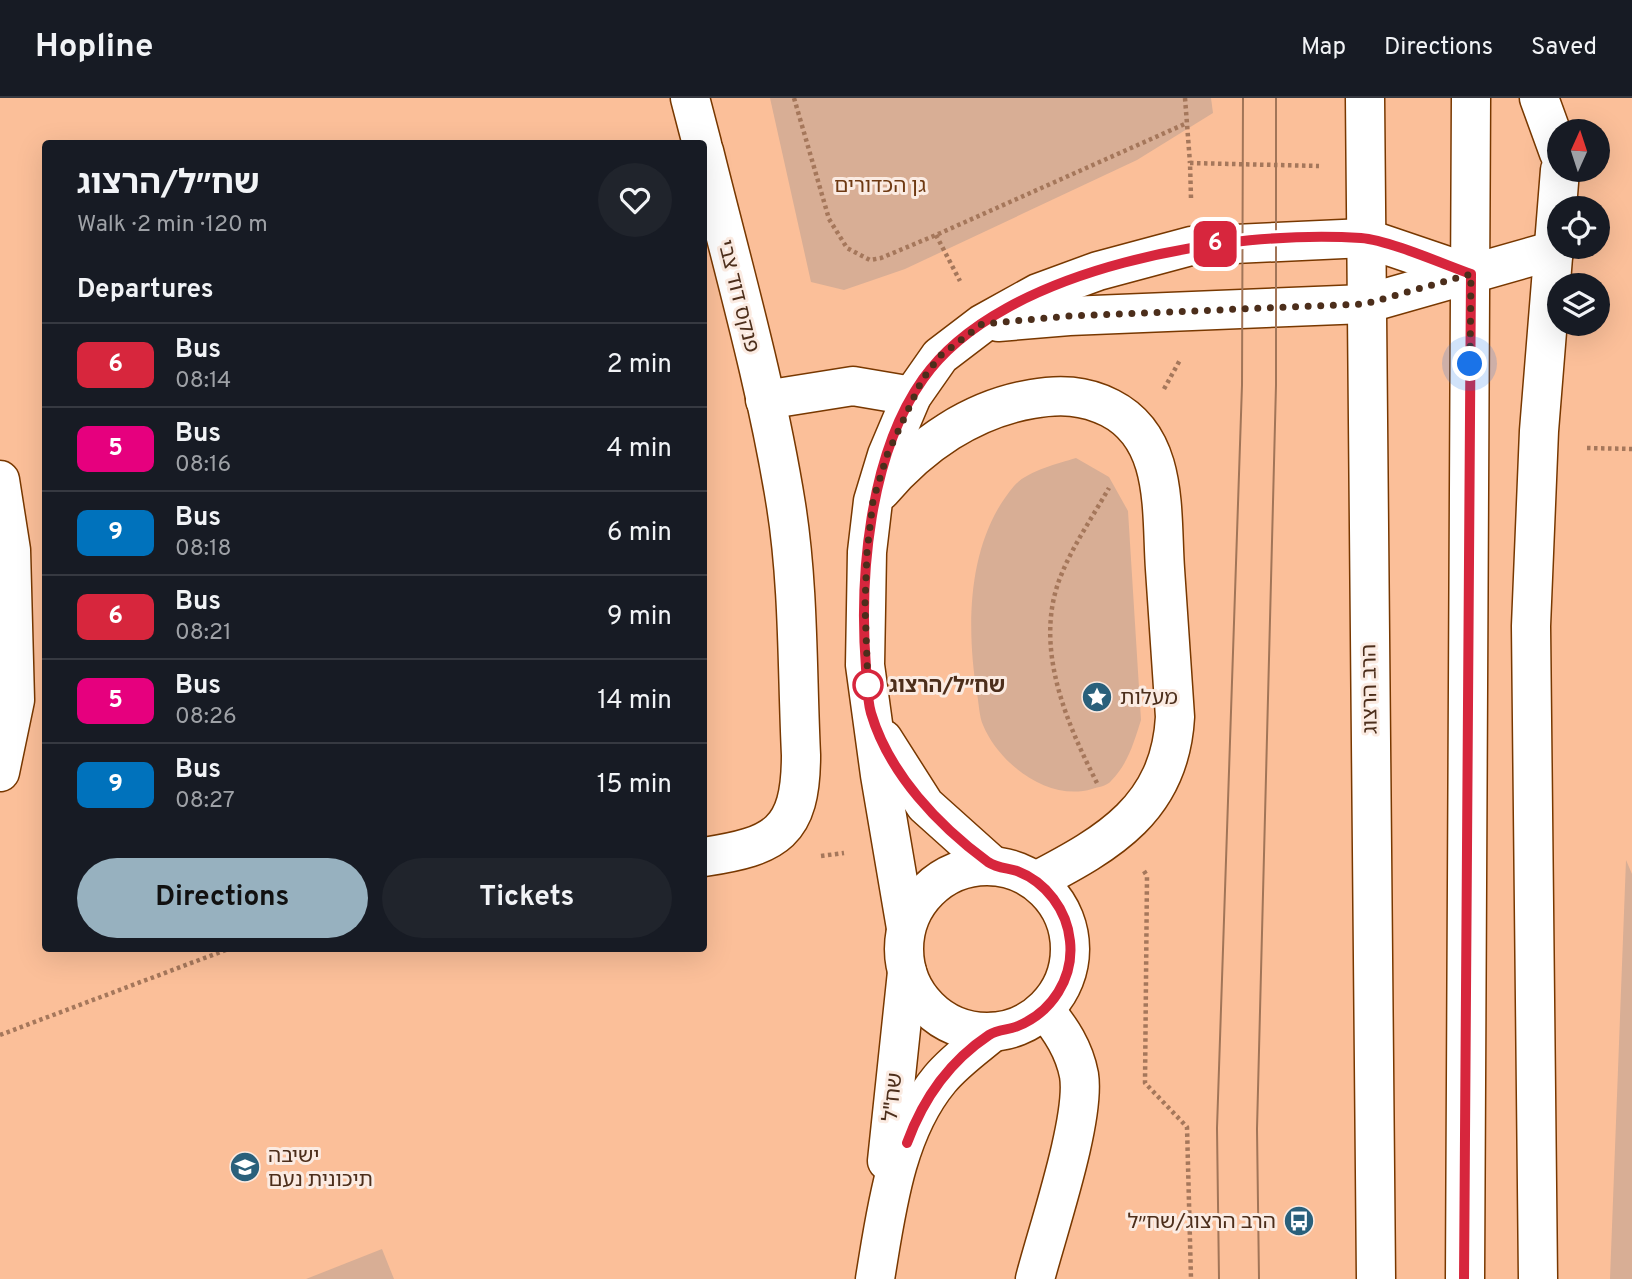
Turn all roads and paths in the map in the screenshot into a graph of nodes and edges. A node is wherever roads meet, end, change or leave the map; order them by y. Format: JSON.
{"nodes":[{"id":1,"x":690,"y":98,"type":"edge"},
{"id":2,"x":793,"y":98,"type":"edge"},
{"id":3,"x":1185,"y":98,"type":"edge"},
{"id":4,"x":1365,"y":98,"type":"edge"},
{"id":5,"x":1471,"y":98,"type":"edge"},
{"id":6,"x":1539,"y":98,"type":"edge"},
{"id":7,"x":1565,"y":98,"type":"edge"},
{"id":8,"x":1564,"y":119,"type":"edge"},
{"id":9,"x":1547,"y":120,"type":"edge"},
{"id":10,"x":1187,"y":123,"type":"junction"},
{"id":11,"x":701,"y":140,"type":"edge"},
{"id":12,"x":707,"y":163,"type":"edge"},
{"id":13,"x":1190,"y":163,"type":"dead end"},
{"id":14,"x":936,"y":235,"type":"junction"},
{"id":15,"x":1365,"y":238,"type":"junction"},
{"id":16,"x":1547,"y":252,"type":"edge"},
{"id":17,"x":1554,"y":259,"type":"edge"},
{"id":18,"x":1471,"y":274,"type":"junction"},
{"id":19,"x":1365,"y":304,"type":"junction"},
{"id":20,"x":973,"y":308,"type":"junction"},
{"id":21,"x":912,"y":396,"type":"junction"},
{"id":22,"x":765,"y":400,"type":"junction"},
{"id":23,"x":1114,"y":479,"type":"dead end"},
{"id":24,"x":0,"y":480,"type":"edge"},
{"id":25,"x":873,"y":501,"type":"junction"},
{"id":26,"x":871,"y":712,"type":"junction"},
{"id":27,"x":0,"y":772,"type":"edge"},
{"id":28,"x":1115,"y":818,"type":"junction"},
{"id":29,"x":707,"y":856,"type":"edge"},
{"id":30,"x":993,"y":866,"type":"junction"},
{"id":31,"x":1036,"y":881,"type":"junction"},
{"id":32,"x":906,"y":928,"type":"junction"},
{"id":33,"x":220,"y":952,"type":"edge"},
{"id":34,"x":907,"y":972,"type":"junction"},
{"id":35,"x":1045,"y":1010,"type":"junction"},
{"id":36,"x":993,"y":1032,"type":"junction"},
{"id":37,"x":0,"y":1035,"type":"edge"},
{"id":38,"x":885,"y":1222,"type":"junction"},
{"id":39,"x":875,"y":1279,"type":"edge"},
{"id":40,"x":1035,"y":1279,"type":"edge"},
{"id":41,"x":1191,"y":1279,"type":"edge"},
{"id":42,"x":1376,"y":1279,"type":"edge"},
{"id":43,"x":1465,"y":1279,"type":"edge"},
{"id":44,"x":1538,"y":1279,"type":"edge"}],
"edges":[{"from":1,"to":11,"type":"street"},
{"from":2,"to":14,"type":"path"},
{"from":3,"to":10,"type":"path"},
{"from":4,"to":15,"type":"street","name":"הרב הרצוג"},
{"from":5,"to":18,"type":"street"},
{"from":6,"to":9,"type":"street"},
{"from":7,"to":8,"type":"street"},
{"from":10,"to":13,"type":"path"},
{"from":10,"to":14,"type":"path"},
{"from":12,"to":22,"type":"street","name":"פנקס דוד צבי"},
{"from":14,"to":20,"type":"path"},
{"from":15,"to":18,"type":"street"},
{"from":15,"to":19,"type":"street","name":"הרב הרצוג"},
{"from":15,"to":20,"type":"street"},
{"from":16,"to":18,"type":"street"},
{"from":17,"to":44,"type":"street"},
{"from":18,"to":19,"type":"street"},
{"from":18,"to":43,"type":"street"},
{"from":19,"to":20,"type":"street"},
{"from":19,"to":42,"type":"street","name":"הרב הרצוג"},
{"from":20,"to":21,"type":"street"},
{"from":21,"to":22,"type":"street"},
{"from":21,"to":25,"type":"street"},
{"from":22,"to":29,"type":"street","name":"פנקס דוד צבי"},
{"from":23,"to":28,"type":"path"},
{"from":24,"to":27,"type":"street"},
{"from":25,"to":26,"type":"street"},
{"from":25,"to":28,"type":"street"},
{"from":26,"to":30,"type":"street"},
{"from":26,"to":32,"type":"street"},
{"from":28,"to":31,"type":"street"},
{"from":28,"to":41,"type":"path"},
{"from":30,"to":31,"type":"street"},
{"from":30,"to":32,"type":"street"},
{"from":31,"to":35,"type":"street"},
{"from":32,"to":34,"type":"street"},
{"from":33,"to":37,"type":"path"},
{"from":34,"to":36,"type":"street"},
{"from":34,"to":38,"type":"street","name":"שח\"ל"},
{"from":35,"to":36,"type":"street"},
{"from":35,"to":40,"type":"street"},
{"from":36,"to":38,"type":"street","name":"שח\"ל"},
{"from":38,"to":39,"type":"street","name":"שח\"ל"}]}
